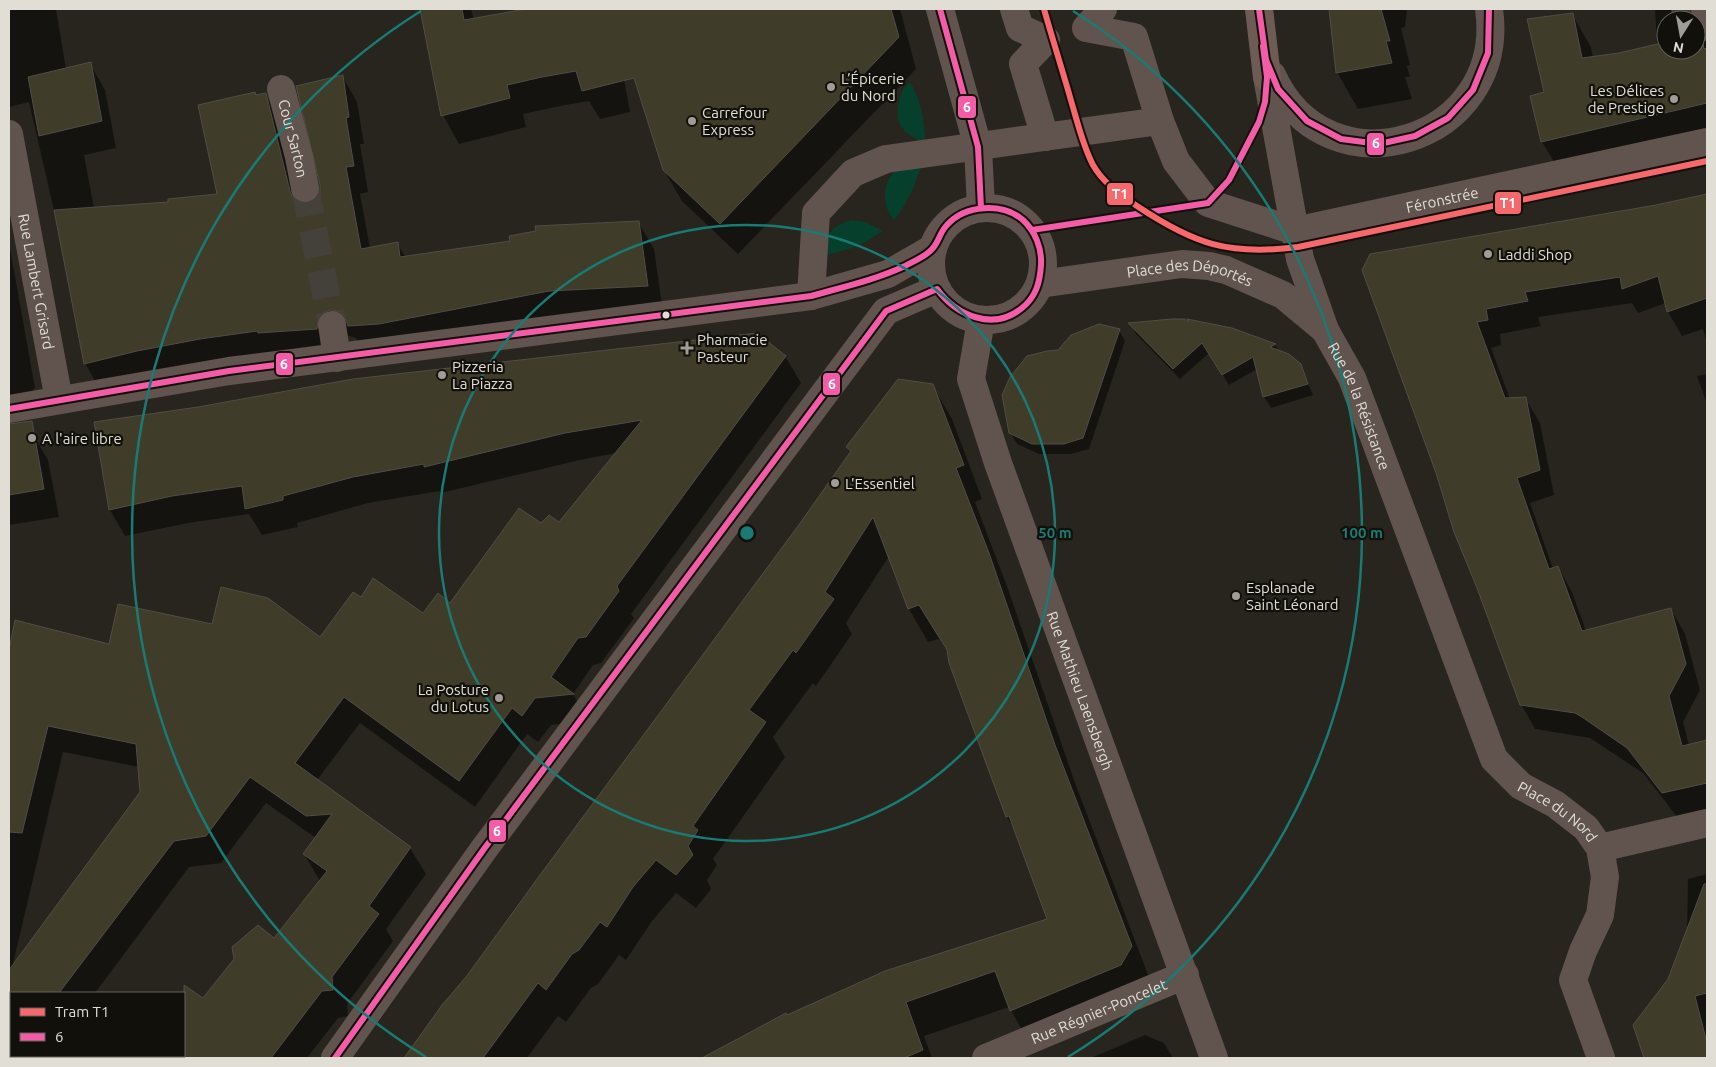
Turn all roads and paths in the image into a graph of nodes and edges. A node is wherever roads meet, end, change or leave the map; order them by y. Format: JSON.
{"nodes":[{"id":1,"x":940,"y":9,"type":"edge"},
{"id":2,"x":1014,"y":9,"type":"edge"},
{"id":3,"x":1103,"y":9,"type":"edge"},
{"id":4,"x":1259,"y":9,"type":"edge"},
{"id":5,"x":1490,"y":9,"type":"edge"},
{"id":6,"x":1705,"y":9,"type":"edge"},
{"id":7,"x":1707,"y":27,"type":"edge"},
{"id":8,"x":1262,"y":36,"type":"junction"},
{"id":9,"x":281,"y":89,"type":"dead end"},
{"id":10,"x":1160,"y":121,"type":"junction"},
{"id":11,"x":9,"y":134,"type":"edge"},
{"id":12,"x":1045,"y":137,"type":"junction"},
{"id":13,"x":1707,"y":142,"type":"edge"},
{"id":14,"x":978,"y":147,"type":"junction"},
{"id":15,"x":304,"y":188,"type":"tunnel mouth"},
{"id":16,"x":981,"y":208,"type":"junction"},
{"id":17,"x":1295,"y":231,"type":"junction"},
{"id":18,"x":933,"y":248,"type":"junction"},
{"id":19,"x":1040,"y":284,"type":"junction"},
{"id":20,"x":937,"y":289,"type":"junction"},
{"id":21,"x":811,"y":296,"type":"junction"},
{"id":22,"x":981,"y":320,"type":"junction"},
{"id":23,"x":332,"y":325,"type":"tunnel mouth"},
{"id":24,"x":1326,"y":330,"type":"junction"},
{"id":25,"x":337,"y":358,"type":"junction"},
{"id":26,"x":59,"y":400,"type":"junction"},
{"id":27,"x":9,"y":409,"type":"edge"},
{"id":28,"x":1481,"y":728,"type":"joint"},
{"id":29,"x":1707,"y":823,"type":"edge"},
{"id":30,"x":1600,"y":848,"type":"junction"},
{"id":31,"x":1186,"y":975,"type":"junction"},
{"id":32,"x":334,"y":1058,"type":"edge"},
{"id":33,"x":986,"y":1058,"type":"edge"},
{"id":34,"x":1214,"y":1058,"type":"edge"},
{"id":35,"x":1601,"y":1058,"type":"edge"}],
"edges":[{"from":1,"to":14,"type":"street"},
{"from":2,"to":12,"type":"street"},
{"from":3,"to":10,"type":"street"},
{"from":4,"to":8,"type":"street"},
{"from":5,"to":8,"type":"street"},
{"from":6,"to":7,"type":"street"},
{"from":8,"to":17,"type":"street","name":"Rue de la Résistance"},
{"from":9,"to":15,"type":"street","name":"Cour Sarton"},
{"from":10,"to":12,"type":"street"},
{"from":10,"to":17,"type":"street"},
{"from":11,"to":26,"type":"street","name":"Rue Lambert Grisard"},
{"from":12,"to":14,"type":"street"},
{"from":13,"to":17,"type":"street","name":"Féronstrée"},
{"from":14,"to":16,"type":"street"},
{"from":14,"to":21,"type":"street"},
{"from":16,"to":18,"type":"street"},
{"from":16,"to":19,"type":"street"},
{"from":17,"to":24,"type":"street","name":"Rue de la Résistance"},
{"from":18,"to":20,"type":"street"},
{"from":18,"to":21,"type":"street"},
{"from":19,"to":22,"type":"street"},
{"from":19,"to":24,"type":"street","name":"Place des Déportés"},
{"from":20,"to":22,"type":"street"},
{"from":20,"to":32,"type":"street"},
{"from":21,"to":25,"type":"street"},
{"from":22,"to":31,"type":"street","name":"Rue Mathieu Laensbergh"},
{"from":23,"to":25,"type":"street"},
{"from":24,"to":28,"type":"street","name":"Rue de la Résistance"},
{"from":25,"to":26,"type":"street"},
{"from":26,"to":27,"type":"street"},
{"from":28,"to":30,"type":"street","name":"Place du Nord"},
{"from":29,"to":30,"type":"street"},
{"from":30,"to":35,"type":"street","name":"Place du Nord"},
{"from":31,"to":33,"type":"street","name":"Rue Régnier-Poncelet"},
{"from":31,"to":34,"type":"street","name":"Rue Mathieu Laensbergh"}]}
